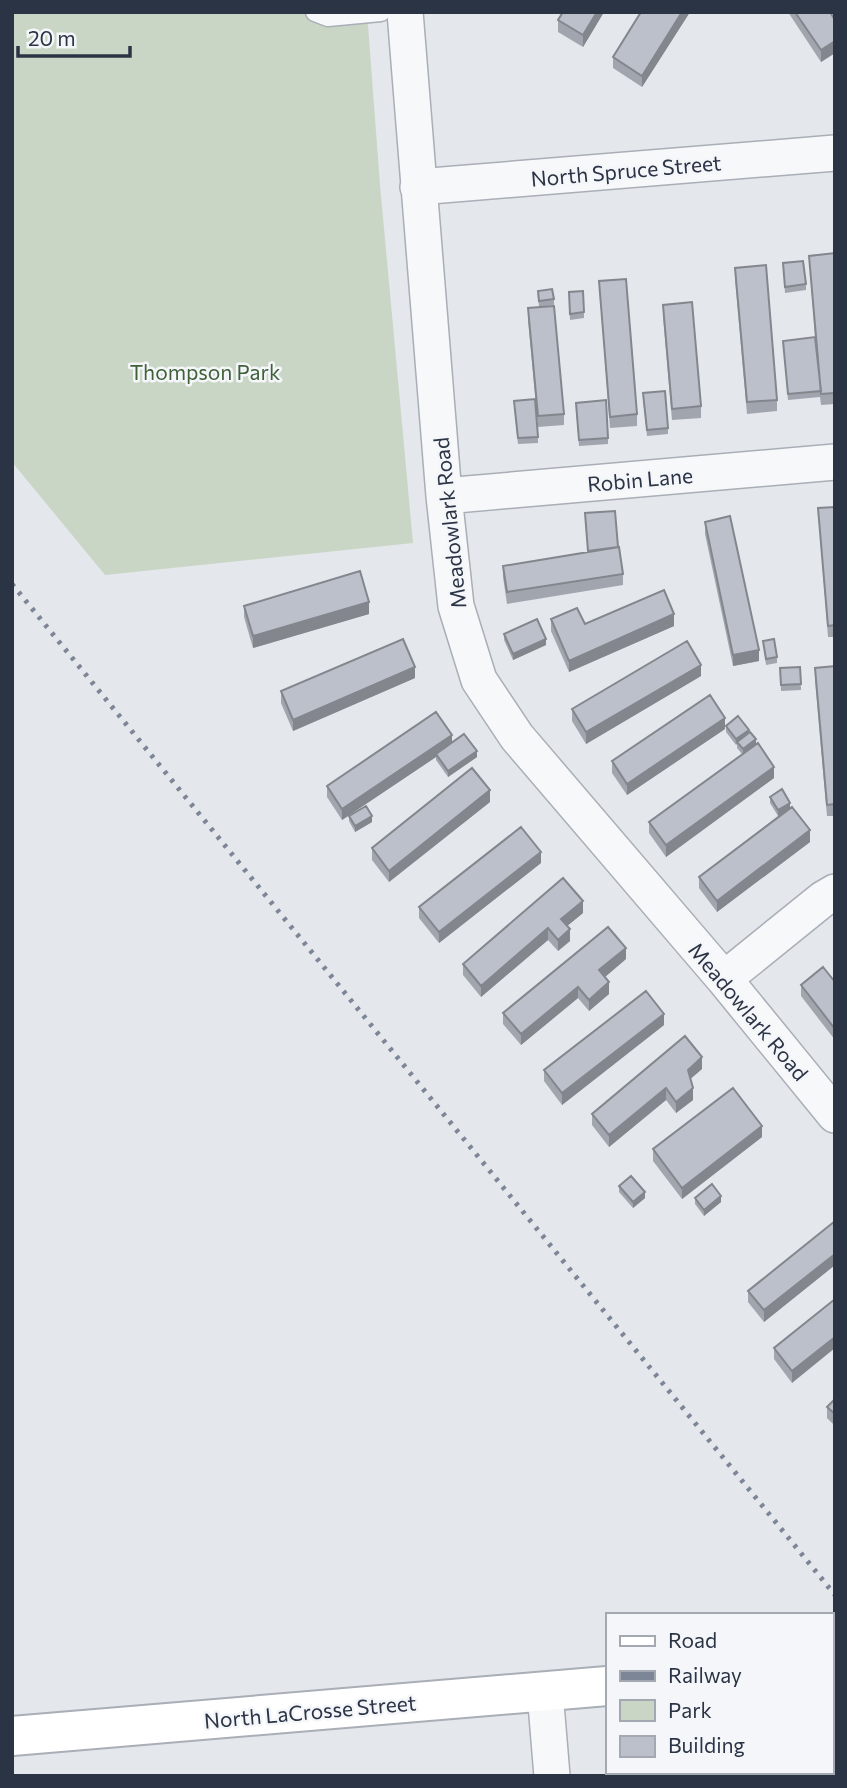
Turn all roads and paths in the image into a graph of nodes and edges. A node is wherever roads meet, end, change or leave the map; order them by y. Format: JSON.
{"nodes":[{"id":1,"x":315,"y":12,"type":"edge"},
{"id":2,"x":381,"y":12,"type":"edge"},
{"id":3,"x":405,"y":12,"type":"edge"},
{"id":4,"x":835,"y":153,"type":"edge"},
{"id":5,"x":418,"y":187,"type":"junction"},
{"id":6,"x":835,"y":462,"type":"edge"},
{"id":7,"x":444,"y":496,"type":"junction"},
{"id":8,"x":835,"y":892,"type":"edge"},
{"id":9,"x":724,"y":979,"type":"junction"},
{"id":10,"x":835,"y":1115,"type":"edge"},
{"id":11,"x":606,"y":1686,"type":"edge"},
{"id":12,"x":545,"y":1692,"type":"junction"},
{"id":13,"x":12,"y":1736,"type":"edge"},
{"id":14,"x":552,"y":1776,"type":"edge"}],
"edges":[{"from":1,"to":2,"type":"lane"},
{"from":3,"to":5,"type":"street","name":"Meadowlark Road"},
{"from":4,"to":5,"type":"street","name":"North Spruce Street"},
{"from":5,"to":7,"type":"street","name":"Meadowlark Road"},
{"from":6,"to":7,"type":"street","name":"Robin Lane"},
{"from":7,"to":9,"type":"street","name":"Meadowlark Road"},
{"from":8,"to":9,"type":"street"},
{"from":9,"to":10,"type":"street","name":"Meadowlark Road"},
{"from":11,"to":12,"type":"main road","name":"North LaCrosse Street"},
{"from":12,"to":13,"type":"main road","name":"North LaCrosse Street"},
{"from":12,"to":14,"type":"street"}]}
